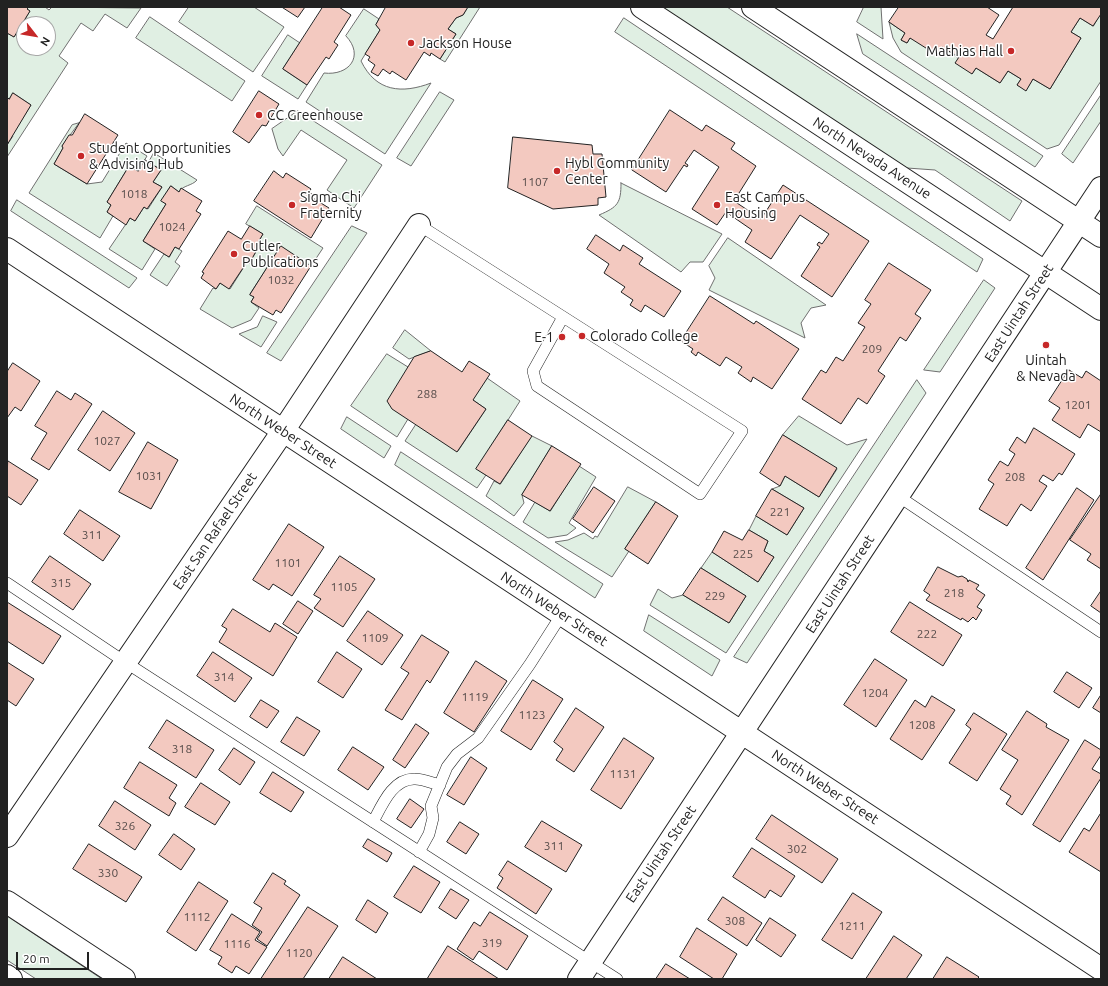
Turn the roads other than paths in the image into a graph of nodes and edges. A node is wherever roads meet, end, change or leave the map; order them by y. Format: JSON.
{"nodes":[{"id":1,"x":642,"y":7,"type":"edge"},
{"id":2,"x":753,"y":7,"type":"edge"},
{"id":3,"x":1101,"y":188,"type":"edge"},
{"id":4,"x":1079,"y":222,"type":"junction"},
{"id":5,"x":419,"y":225,"type":"joint"},
{"id":6,"x":1101,"y":236,"type":"edge"},
{"id":7,"x":7,"y":249,"type":"edge"},
{"id":8,"x":1046,"y":272,"type":"junction"},
{"id":9,"x":1101,"y":309,"type":"edge"},
{"id":10,"x":563,"y":317,"type":"junction"},
{"id":11,"x":283,"y":431,"type":"junction"},
{"id":12,"x":898,"y":496,"type":"junction"},
{"id":13,"x":7,"y":583,"type":"edge"},
{"id":14,"x":562,"y":614,"type":"junction"},
{"id":15,"x":1101,"y":632,"type":"edge"},
{"id":16,"x":125,"y":662,"type":"junction"},
{"id":17,"x":743,"y":732,"type":"junction"},
{"id":18,"x":440,"y":785,"type":"junction"},
{"id":19,"x":373,"y":822,"type":"junction"},
{"id":20,"x":7,"y":836,"type":"edge"},
{"id":21,"x":419,"y":852,"type":"junction"},
{"id":22,"x":7,"y":902,"type":"edge"},
{"id":23,"x":1101,"y":969,"type":"edge"},
{"id":24,"x":584,"y":970,"type":"edge"},
{"id":25,"x":7,"y":976,"type":"edge"},
{"id":26,"x":11,"y":979,"type":"edge"},
{"id":27,"x":124,"y":979,"type":"edge"},
{"id":28,"x":617,"y":979,"type":"edge"}],
"edges":[{"from":1,"to":8,"type":"street","name":"North Nevada Avenue"},
{"from":2,"to":4,"type":"street"},
{"from":3,"to":4,"type":"street","name":"East Uintah Street"},
{"from":4,"to":6,"type":"street"},
{"from":4,"to":8,"type":"street","name":"East Uintah Street"},
{"from":5,"to":10,"type":"lane"},
{"from":5,"to":11,"type":"street","name":"East San Rafael Street"},
{"from":7,"to":11,"type":"street","name":"North Weber Street"},
{"from":8,"to":9,"type":"street","name":"North Nevada Avenue"},
{"from":8,"to":12,"type":"street","name":"East Uintah Street"},
{"from":10,"to":10,"type":"lane"},
{"from":11,"to":14,"type":"street","name":"North Weber Street"},
{"from":11,"to":16,"type":"street","name":"East San Rafael Street"},
{"from":12,"to":15,"type":"lane"},
{"from":12,"to":17,"type":"street","name":"East Uintah Street"},
{"from":13,"to":16,"type":"lane"},
{"from":14,"to":17,"type":"street","name":"North Weber Street"},
{"from":14,"to":18,"type":"lane"},
{"from":16,"to":19,"type":"lane"},
{"from":16,"to":20,"type":"street","name":"East San Rafael Street"},
{"from":17,"to":23,"type":"street","name":"North Weber Street"},
{"from":17,"to":24,"type":"street","name":"East Uintah Street"},
{"from":18,"to":19,"type":"lane"},
{"from":18,"to":21,"type":"lane"},
{"from":19,"to":21,"type":"lane"},
{"from":21,"to":24,"type":"lane"},
{"from":22,"to":27,"type":"street"},
{"from":24,"to":28,"type":"lane"},
{"from":25,"to":26,"type":"street"}]}
